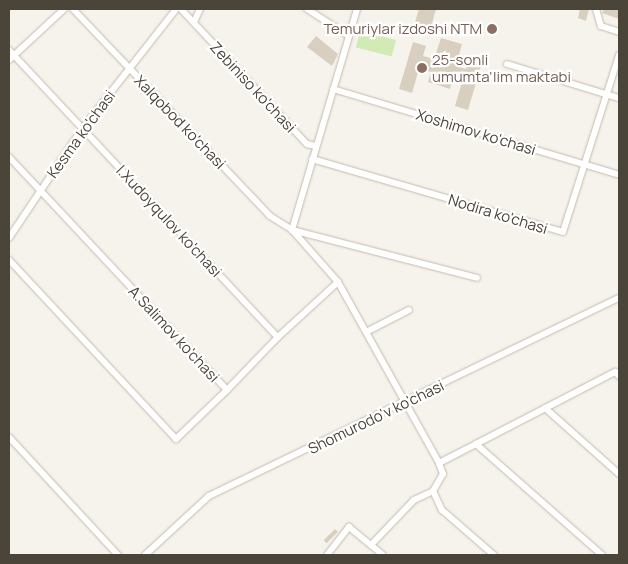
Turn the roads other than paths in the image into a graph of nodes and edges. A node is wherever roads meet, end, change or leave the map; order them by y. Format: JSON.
{"nodes":[{"id":1,"x":64,"y":9,"type":"edge"},
{"id":2,"x":73,"y":9,"type":"edge"},
{"id":3,"x":176,"y":9,"type":"edge"},
{"id":4,"x":181,"y":9,"type":"edge"},
{"id":5,"x":200,"y":9,"type":"edge"},
{"id":6,"x":307,"y":9,"type":"edge"},
{"id":7,"x":357,"y":9,"type":"edge"},
{"id":8,"x":596,"y":9,"type":"edge"},
{"id":9,"x":194,"y":22,"type":"junction"},
{"id":10,"x":619,"y":32,"type":"edge"},
{"id":11,"x":349,"y":36,"type":"junction"},
{"id":12,"x":9,"y":50,"type":"edge"},
{"id":13,"x":619,"y":55,"type":"edge"},
{"id":14,"x":11,"y":58,"type":"edge"},
{"id":15,"x":507,"y":64,"type":"dead end"},
{"id":16,"x":129,"y":68,"type":"junction"},
{"id":17,"x":333,"y":89,"type":"junction"},
{"id":18,"x":608,"y":95,"type":"junction"},
{"id":19,"x":619,"y":98,"type":"edge"},
{"id":20,"x":82,"y":129,"type":"junction"},
{"id":21,"x":316,"y":146,"type":"junction"},
{"id":22,"x":9,"y":156,"type":"edge"},
{"id":23,"x":312,"y":159,"type":"junction"},
{"id":24,"x":586,"y":166,"type":"junction"},
{"id":25,"x":619,"y":175,"type":"edge"},
{"id":26,"x":40,"y":192,"type":"junction"},
{"id":27,"x":292,"y":230,"type":"junction"},
{"id":28,"x":9,"y":238,"type":"edge"},
{"id":29,"x":9,"y":260,"type":"edge"},
{"id":30,"x":477,"y":278,"type":"dead end"},
{"id":31,"x":338,"y":282,"type":"junction"},
{"id":32,"x":619,"y":298,"type":"edge"},
{"id":33,"x":409,"y":310,"type":"dead end"},
{"id":34,"x":368,"y":331,"type":"junction"},
{"id":35,"x":278,"y":337,"type":"junction"},
{"id":36,"x":619,"y":376,"type":"edge"},
{"id":37,"x":227,"y":390,"type":"junction"},
{"id":38,"x":404,"y":403,"type":"junction"},
{"id":39,"x":545,"y":408,"type":"junction"},
{"id":40,"x":9,"y":437,"type":"edge"},
{"id":41,"x":476,"y":444,"type":"junction"},
{"id":42,"x":439,"y":463,"type":"junction"},
{"id":43,"x":619,"y":474,"type":"edge"},
{"id":44,"x":433,"y":491,"type":"junction"},
{"id":45,"x":372,"y":545,"type":"junction"},
{"id":46,"x":118,"y":555,"type":"edge"},
{"id":47,"x":145,"y":555,"type":"edge"},
{"id":48,"x":327,"y":555,"type":"edge"},
{"id":49,"x":383,"y":555,"type":"edge"},
{"id":50,"x":494,"y":555,"type":"edge"},
{"id":51,"x":602,"y":555,"type":"edge"}],
"edges":[{"from":1,"to":14,"type":"street"},
{"from":2,"to":16,"type":"street","name":"Xalqobod ko'chasi"},
{"from":3,"to":16,"type":"street","name":"Kesma ko'chasi"},
{"from":4,"to":9,"type":"street","name":"Zebiniso ko'chasi"},
{"from":5,"to":9,"type":"street"},
{"from":6,"to":11,"type":"street"},
{"from":7,"to":11,"type":"street"},
{"from":8,"to":10,"type":"street"},
{"from":9,"to":21,"type":"street","name":"Zebiniso ko'chasi"},
{"from":11,"to":17,"type":"street"},
{"from":12,"to":14,"type":"street","name":"I.Xudoyqulov ko'chasi"},
{"from":13,"to":18,"type":"street","name":"Nodira ko'chasi"},
{"from":14,"to":20,"type":"street","name":"I.Xudoyqulov ko'chasi"},
{"from":15,"to":18,"type":"street"},
{"from":16,"to":20,"type":"street","name":"Kesma ko'chasi"},
{"from":16,"to":27,"type":"street","name":"Xalqobod ko'chasi"},
{"from":17,"to":21,"type":"street"},
{"from":17,"to":24,"type":"street","name":"Xoshimov ko'chasi"},
{"from":18,"to":19,"type":"street"},
{"from":18,"to":24,"type":"street","name":"Nodira ko'chasi"},
{"from":20,"to":26,"type":"street","name":"Kesma ko'chasi"},
{"from":20,"to":35,"type":"street","name":"I.Xudoyqulov ko'chasi"},
{"from":21,"to":23,"type":"street"},
{"from":22,"to":26,"type":"street","name":"A.Salimov ko'chasi"},
{"from":23,"to":24,"type":"street","name":"Nodira ko'chasi"},
{"from":23,"to":27,"type":"street"},
{"from":24,"to":25,"type":"street","name":"Xoshimov ko'chasi"},
{"from":26,"to":28,"type":"street","name":"Kesma ko'chasi"},
{"from":26,"to":37,"type":"street","name":"A.Salimov ko'chasi"},
{"from":27,"to":30,"type":"street"},
{"from":27,"to":31,"type":"street"},
{"from":29,"to":37,"type":"street","name":"A.Salimov ko'chasi"},
{"from":31,"to":34,"type":"street"},
{"from":31,"to":35,"type":"street"},
{"from":32,"to":38,"type":"street","name":"Shomurodo'v ko'chasi"},
{"from":33,"to":34,"type":"street"},
{"from":34,"to":38,"type":"street"},
{"from":35,"to":37,"type":"street"},
{"from":36,"to":39,"type":"street"},
{"from":38,"to":42,"type":"street"},
{"from":38,"to":47,"type":"street","name":"Shomurodo'v ko'chasi"},
{"from":39,"to":41,"type":"street"},
{"from":39,"to":43,"type":"street"},
{"from":40,"to":46,"type":"street"},
{"from":41,"to":42,"type":"street"},
{"from":41,"to":51,"type":"street"},
{"from":42,"to":44,"type":"street"},
{"from":44,"to":45,"type":"street"},
{"from":44,"to":50,"type":"street"},
{"from":45,"to":48,"type":"street"},
{"from":45,"to":49,"type":"street"}]}
